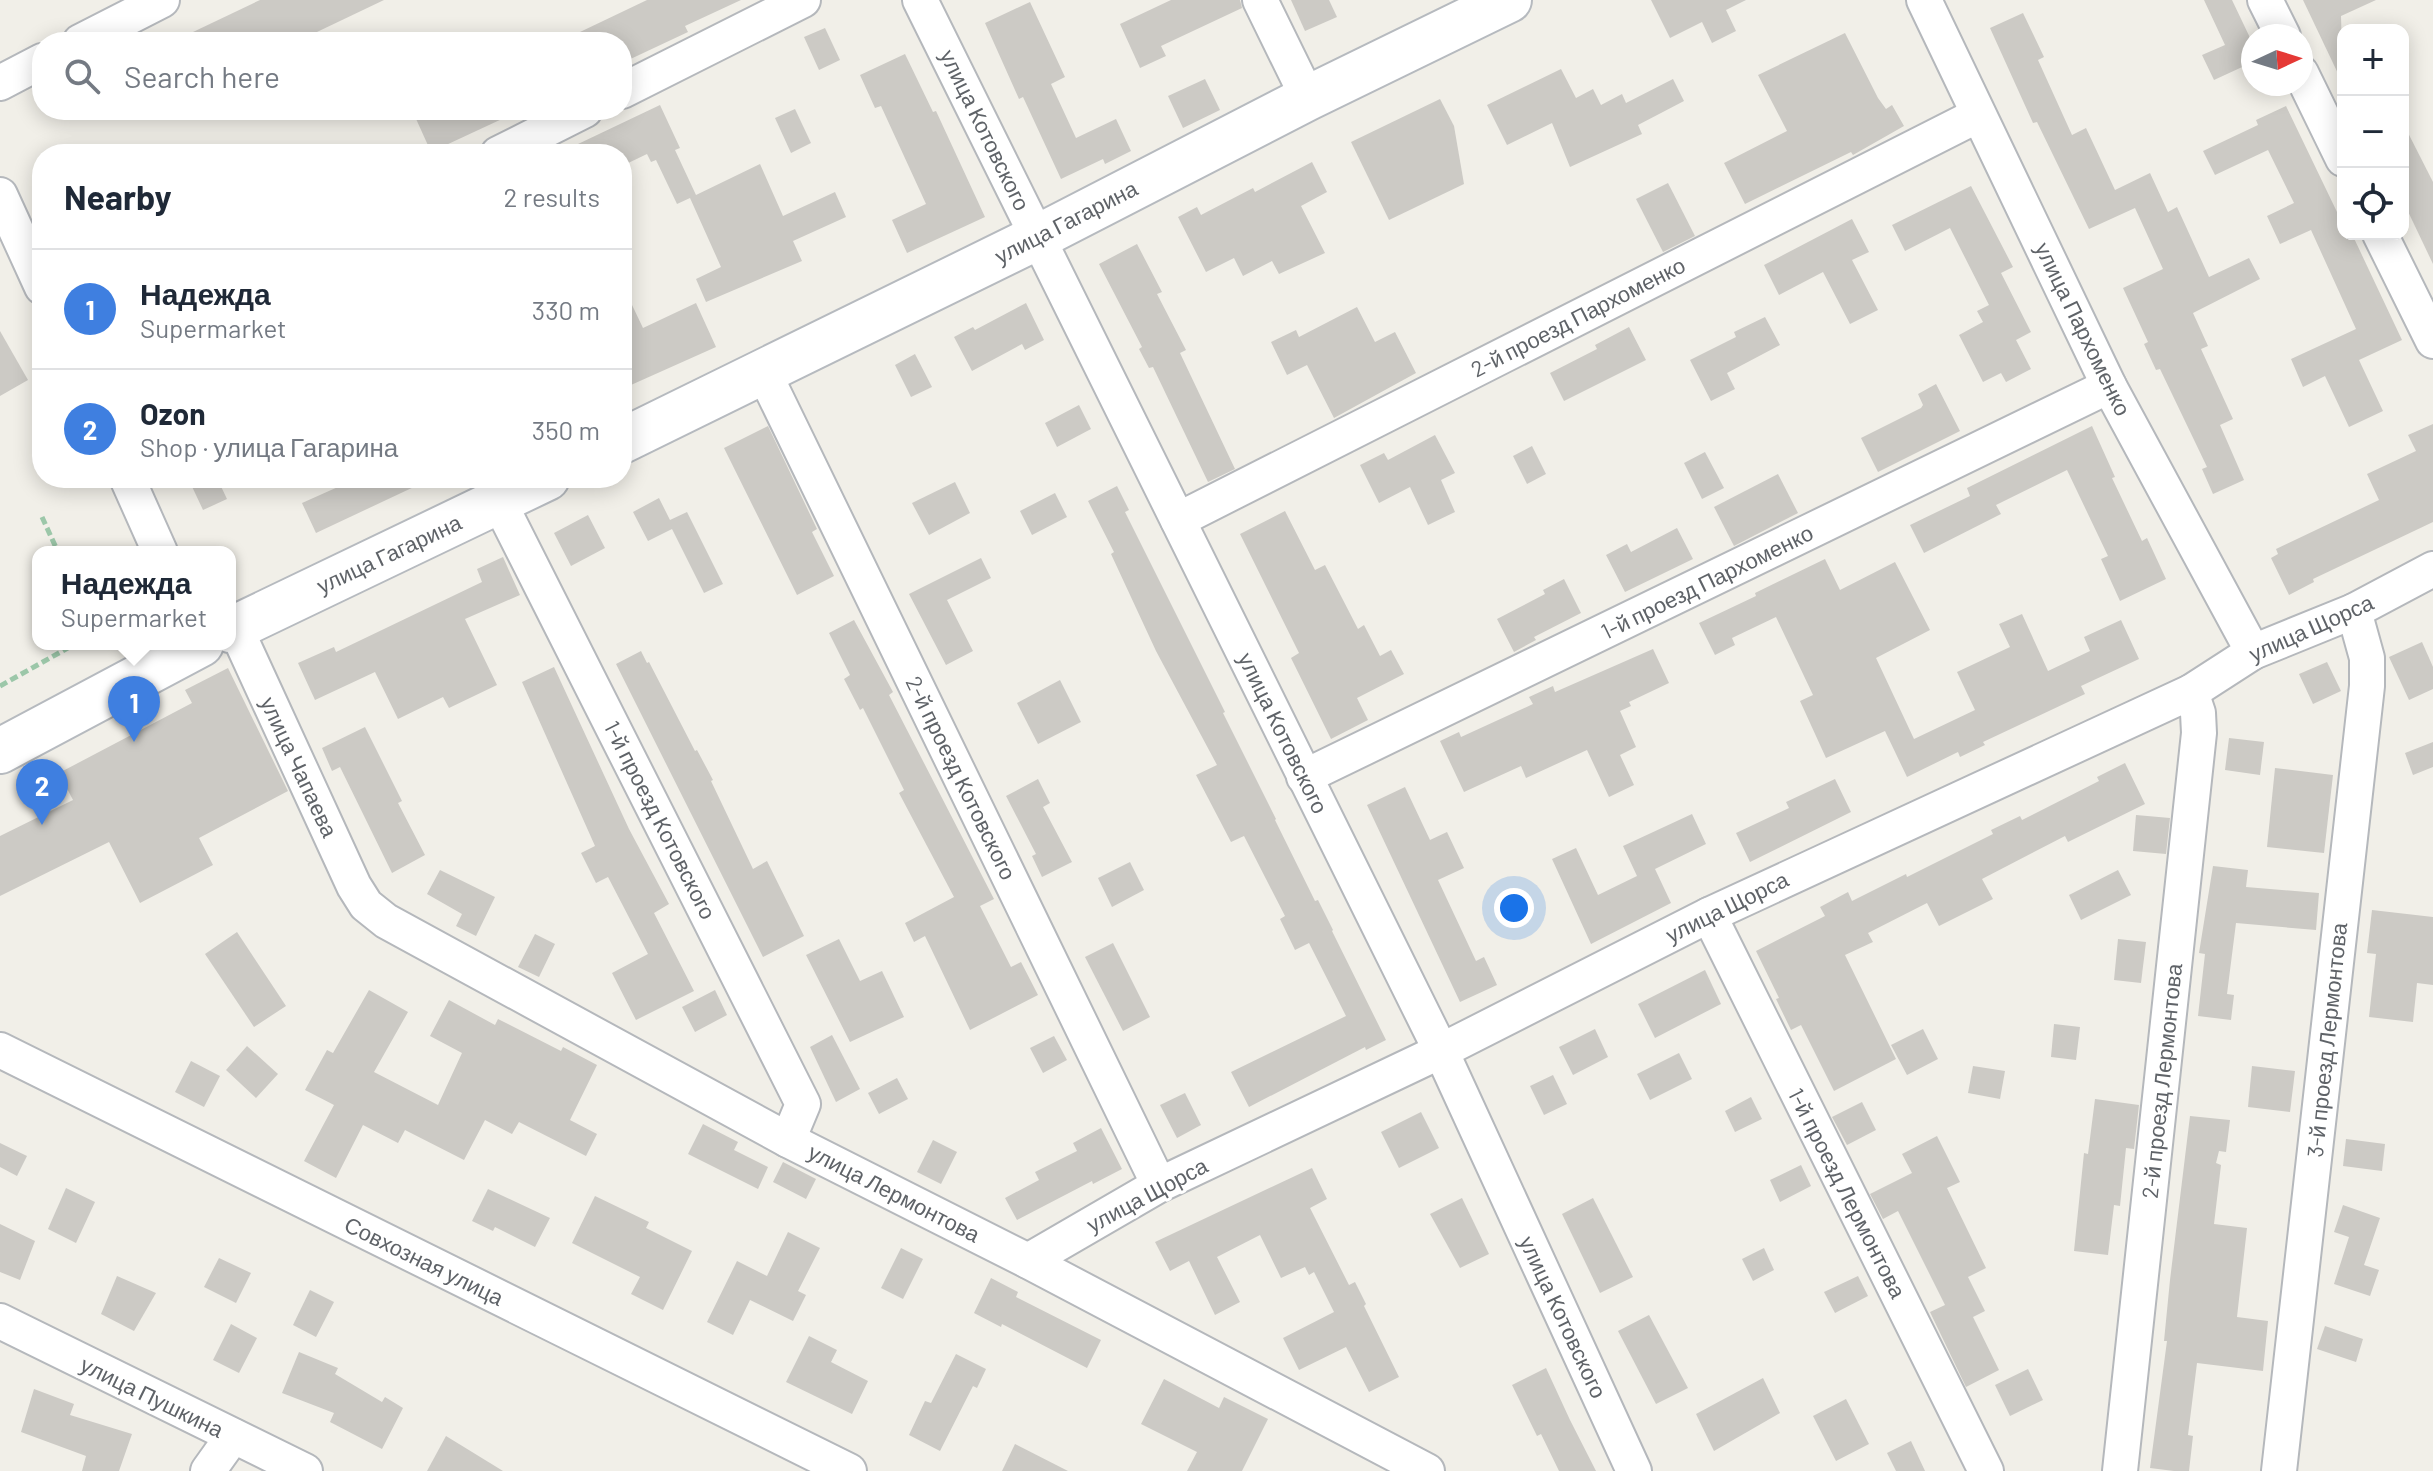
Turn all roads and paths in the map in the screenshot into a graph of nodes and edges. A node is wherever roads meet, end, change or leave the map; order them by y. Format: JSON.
{"nodes":[{"id":1,"x":162,"y":0,"type":"edge"},
{"id":2,"x":803,"y":0,"type":"edge"},
{"id":3,"x":920,"y":0,"type":"edge"},
{"id":4,"x":1260,"y":0,"type":"edge"},
{"id":5,"x":1509,"y":0,"type":"edge"},
{"id":6,"x":1924,"y":0,"type":"edge"},
{"id":7,"x":2265,"y":0,"type":"edge"},
{"id":8,"x":2277,"y":24,"type":"edge"},
{"id":9,"x":100,"y":32,"type":"edge"},
{"id":10,"x":32,"y":66,"type":"edge"},
{"id":11,"x":0,"y":83,"type":"edge"},
{"id":12,"x":632,"y":86,"type":"edge"},
{"id":13,"x":2312,"y":96,"type":"edge"},
{"id":14,"x":1308,"y":98,"type":"junction"},
{"id":15,"x":1978,"y":115,"type":"junction"},
{"id":16,"x":565,"y":120,"type":"edge"},
{"id":17,"x":518,"y":144,"type":"edge"},
{"id":18,"x":2337,"y":147,"type":"edge"},
{"id":19,"x":0,"y":195,"type":"edge"},
{"id":20,"x":1038,"y":237,"type":"junction"},
{"id":21,"x":2383,"y":240,"type":"edge"},
{"id":22,"x":32,"y":265,"type":"edge"},
{"id":23,"x":2433,"y":341,"type":"edge"},
{"id":24,"x":763,"y":371,"type":"junction"},
{"id":25,"x":2109,"y":386,"type":"junction"},
{"id":26,"x":632,"y":436,"type":"edge"},
{"id":27,"x":131,"y":488,"type":"edge"},
{"id":28,"x":527,"y":488,"type":"edge"},
{"id":29,"x":499,"y":502,"type":"junction"},
{"id":30,"x":42,"y":517,"type":"dead end"},
{"id":31,"x":1178,"y":520,"type":"junction"},
{"id":32,"x":55,"y":546,"type":"edge"},
{"id":33,"x":157,"y":546,"type":"edge"},
{"id":34,"x":2433,"y":569,"type":"edge"},
{"id":35,"x":2354,"y":611,"type":"junction"},
{"id":36,"x":236,"y":627,"type":"edge"},
{"id":37,"x":64,"y":650,"type":"edge"},
{"id":38,"x":192,"y":650,"type":"edge"},
{"id":39,"x":230,"y":650,"type":"edge"},
{"id":40,"x":2253,"y":652,"type":"junction"},
{"id":41,"x":0,"y":686,"type":"edge"},
{"id":42,"x":2191,"y":692,"type":"junction"},
{"id":43,"x":0,"y":751,"type":"edge"},
{"id":44,"x":1304,"y":777,"type":"junction"},
{"id":45,"x":366,"y":905,"type":"joint"},
{"id":46,"x":1709,"y":915,"type":"junction"},
{"id":47,"x":0,"y":1050,"type":"edge"},
{"id":48,"x":1441,"y":1051,"type":"junction"},
{"id":49,"x":788,"y":1140,"type":"junction"},
{"id":50,"x":1159,"y":1185,"type":"junction"},
{"id":51,"x":1028,"y":1261,"type":"junction"},
{"id":52,"x":0,"y":1321,"type":"edge"},
{"id":53,"x":233,"y":1436,"type":"junction"},
{"id":54,"x":208,"y":1471,"type":"edge"},
{"id":55,"x":305,"y":1471,"type":"edge"},
{"id":56,"x":849,"y":1471,"type":"edge"},
{"id":57,"x":1427,"y":1471,"type":"edge"},
{"id":58,"x":1634,"y":1471,"type":"edge"},
{"id":59,"x":1986,"y":1471,"type":"edge"},
{"id":60,"x":2120,"y":1471,"type":"edge"},
{"id":61,"x":2279,"y":1471,"type":"edge"}],
"edges":[{"from":1,"to":9,"type":"street"},
{"from":2,"to":12,"type":"street"},
{"from":3,"to":20,"type":"street","name":"улица Котовского"},
{"from":4,"to":14,"type":"street"},
{"from":5,"to":14,"type":"street","name":"улица Гагарина"},
{"from":6,"to":15,"type":"street","name":"улица Пархоменко"},
{"from":7,"to":8,"type":"street"},
{"from":10,"to":11,"type":"street"},
{"from":13,"to":18,"type":"street"},
{"from":14,"to":20,"type":"street","name":"улица Гагарина"},
{"from":15,"to":25,"type":"street","name":"улица Пархоменко"},
{"from":15,"to":31,"type":"street","name":"2-й проезд Пархоменко"},
{"from":16,"to":17,"type":"street"},
{"from":19,"to":22,"type":"street"},
{"from":20,"to":24,"type":"street","name":"улица Гагарина"},
{"from":20,"to":31,"type":"street","name":"улица Котовского"},
{"from":21,"to":23,"type":"street"},
{"from":24,"to":26,"type":"street","name":"улица Гагарина"},
{"from":24,"to":50,"type":"street","name":"2-й проезд Котовского"},
{"from":25,"to":40,"type":"street","name":"улица Пархоменко"},
{"from":25,"to":44,"type":"street","name":"1-й проезд Пархоменко"},
{"from":27,"to":33,"type":"street"},
{"from":28,"to":29,"type":"street","name":"улица Гагарина"},
{"from":29,"to":36,"type":"street","name":"улица Гагарина"},
{"from":29,"to":49,"type":"street","name":"1-й проезд Котовского"},
{"from":30,"to":32,"type":"path"},
{"from":31,"to":44,"type":"street","name":"улица Котовского"},
{"from":34,"to":35,"type":"street","name":"улица Щорса"},
{"from":35,"to":40,"type":"street","name":"улица Щорса"},
{"from":35,"to":61,"type":"street","name":"3-й проезд Лермонтова"},
{"from":37,"to":41,"type":"path"},
{"from":38,"to":43,"type":"street","name":"улица Гагарина"},
{"from":39,"to":45,"type":"street","name":"улица Чапаева"},
{"from":40,"to":42,"type":"street","name":"улица Щорса"},
{"from":42,"to":46,"type":"street","name":"улица Щорса"},
{"from":42,"to":60,"type":"street","name":"2-й проезд Лермонтова"},
{"from":44,"to":48,"type":"street","name":"улица Котовского"},
{"from":45,"to":49,"type":"street","name":"улица Лермонтова"},
{"from":46,"to":48,"type":"street","name":"улица Щорса"},
{"from":46,"to":59,"type":"street","name":"1-й проезд Лермонтова"},
{"from":47,"to":56,"type":"street","name":"Совхозная улица"},
{"from":48,"to":50,"type":"street","name":"улица Щорса"},
{"from":48,"to":58,"type":"street","name":"улица Котовского"},
{"from":49,"to":51,"type":"street","name":"улица Лермонтова"},
{"from":50,"to":51,"type":"street","name":"улица Щорса"},
{"from":51,"to":57,"type":"street","name":"улица Лермонтова"},
{"from":52,"to":53,"type":"street","name":"улица Пушкина"},
{"from":53,"to":54,"type":"street"},
{"from":53,"to":55,"type":"street","name":"улица Пушкина"}]}
